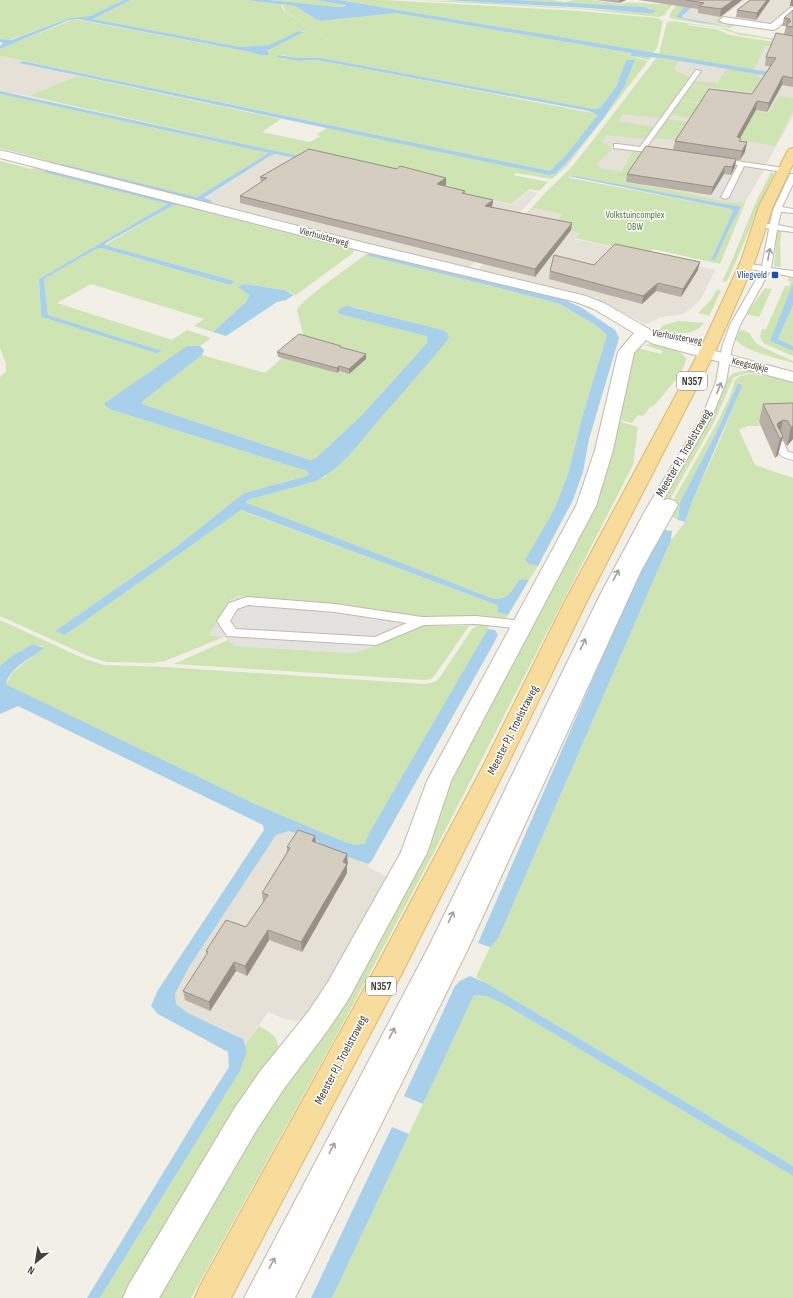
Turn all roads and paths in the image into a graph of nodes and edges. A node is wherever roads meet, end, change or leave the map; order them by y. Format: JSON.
{"nodes":[{"id":1,"x":793,"y":10,"type":"edge"},
{"id":2,"x":734,"y":12,"type":"edge"},
{"id":3,"x":748,"y":23,"type":"junction"},
{"id":4,"x":777,"y":38,"type":"edge"},
{"id":5,"x":698,"y":71,"type":"dead end"},
{"id":6,"x":616,"y":146,"type":"dead end"},
{"id":7,"x":642,"y":149,"type":"junction"},
{"id":8,"x":793,"y":152,"type":"edge"},
{"id":9,"x":0,"y":154,"type":"edge"},
{"id":10,"x":672,"y":154,"type":"edge"},
{"id":11,"x":709,"y":159,"type":"edge"},
{"id":12,"x":742,"y":164,"type":"junction"},
{"id":13,"x":788,"y":173,"type":"edge"},
{"id":14,"x":725,"y":198,"type":"dead end"},
{"id":15,"x":778,"y":209,"type":"junction"},
{"id":16,"x":793,"y":211,"type":"edge"},
{"id":17,"x":767,"y":226,"type":"junction"},
{"id":18,"x":793,"y":230,"type":"edge"},
{"id":19,"x":746,"y":266,"type":"junction"},
{"id":20,"x":766,"y":269,"type":"junction"},
{"id":21,"x":793,"y":274,"type":"edge"},
{"id":22,"x":644,"y":332,"type":"junction"},
{"id":23,"x":717,"y":351,"type":"junction"},
{"id":24,"x":793,"y":368,"type":"edge"},
{"id":25,"x":793,"y":377,"type":"edge"},
{"id":26,"x":778,"y":443,"type":"edge"},
{"id":27,"x":793,"y":457,"type":"edge"},
{"id":28,"x":668,"y":505,"type":"dead end"},
{"id":29,"x":422,"y":621,"type":"junction"},
{"id":30,"x":523,"y":625,"type":"junction"},
{"id":31,"x":140,"y":1298,"type":"edge"},
{"id":32,"x":212,"y":1298,"type":"edge"},
{"id":33,"x":254,"y":1298,"type":"edge"},
{"id":34,"x":277,"y":1298,"type":"edge"}],
"edges":[{"from":1,"to":3,"type":"street"},
{"from":2,"to":3,"type":"street"},
{"from":3,"to":4,"type":"street"},
{"from":5,"to":7,"type":"lane"},
{"from":6,"to":7,"type":"lane"},
{"from":7,"to":10,"type":"lane"},
{"from":8,"to":13,"type":"main road","name":"Meester P.J. Troelstraweg","number":"N357"},
{"from":9,"to":22,"type":"street","name":"Vierhuisterweg"},
{"from":11,"to":12,"type":"lane"},
{"from":12,"to":13,"type":"lane"},
{"from":12,"to":14,"type":"lane"},
{"from":13,"to":15,"type":"lane","name":"Meester P.J. Troelstraweg"},
{"from":13,"to":17,"type":"main road","name":"Meester P.J. Troelstraweg","number":"N357"},
{"from":15,"to":16,"type":"lane"},
{"from":15,"to":17,"type":"lane","name":"Meester P.J. Troelstraweg"},
{"from":17,"to":18,"type":"lane"},
{"from":17,"to":19,"type":"main road","name":"Meester P.J. Troelstraweg","number":"N357"},
{"from":20,"to":17,"type":"lane","name":"Meester P.J. Troelstraweg","one_way":true},
{"from":19,"to":20,"type":"lane"},
{"from":19,"to":23,"type":"main road","name":"Meester P.J. Troelstraweg","number":"N357"},
{"from":20,"to":21,"type":"lane"},
{"from":20,"to":23,"type":"lane","name":"Meester P.J. Troelstraweg"},
{"from":22,"to":23,"type":"street","name":"Vierhuisterweg"},
{"from":22,"to":30,"type":"street"},
{"from":23,"to":24,"type":"street","name":"Keegsdijkje"},
{"from":23,"to":25,"type":"street","name":"Keegsdijkje"},
{"from":23,"to":32,"type":"main road","name":"Meester P.J. Troelstraweg","number":"N357"},
{"from":33,"to":23,"type":"lane","name":"Meester P.J. Troelstraweg","one_way":true},
{"from":26,"to":27,"type":"lane"},
{"from":28,"to":34,"type":"street","name":"Meester P.J. Troelstraweg"},
{"from":29,"to":29,"type":"lane"},
{"from":29,"to":30,"type":"lane"},
{"from":30,"to":31,"type":"street"}]}
